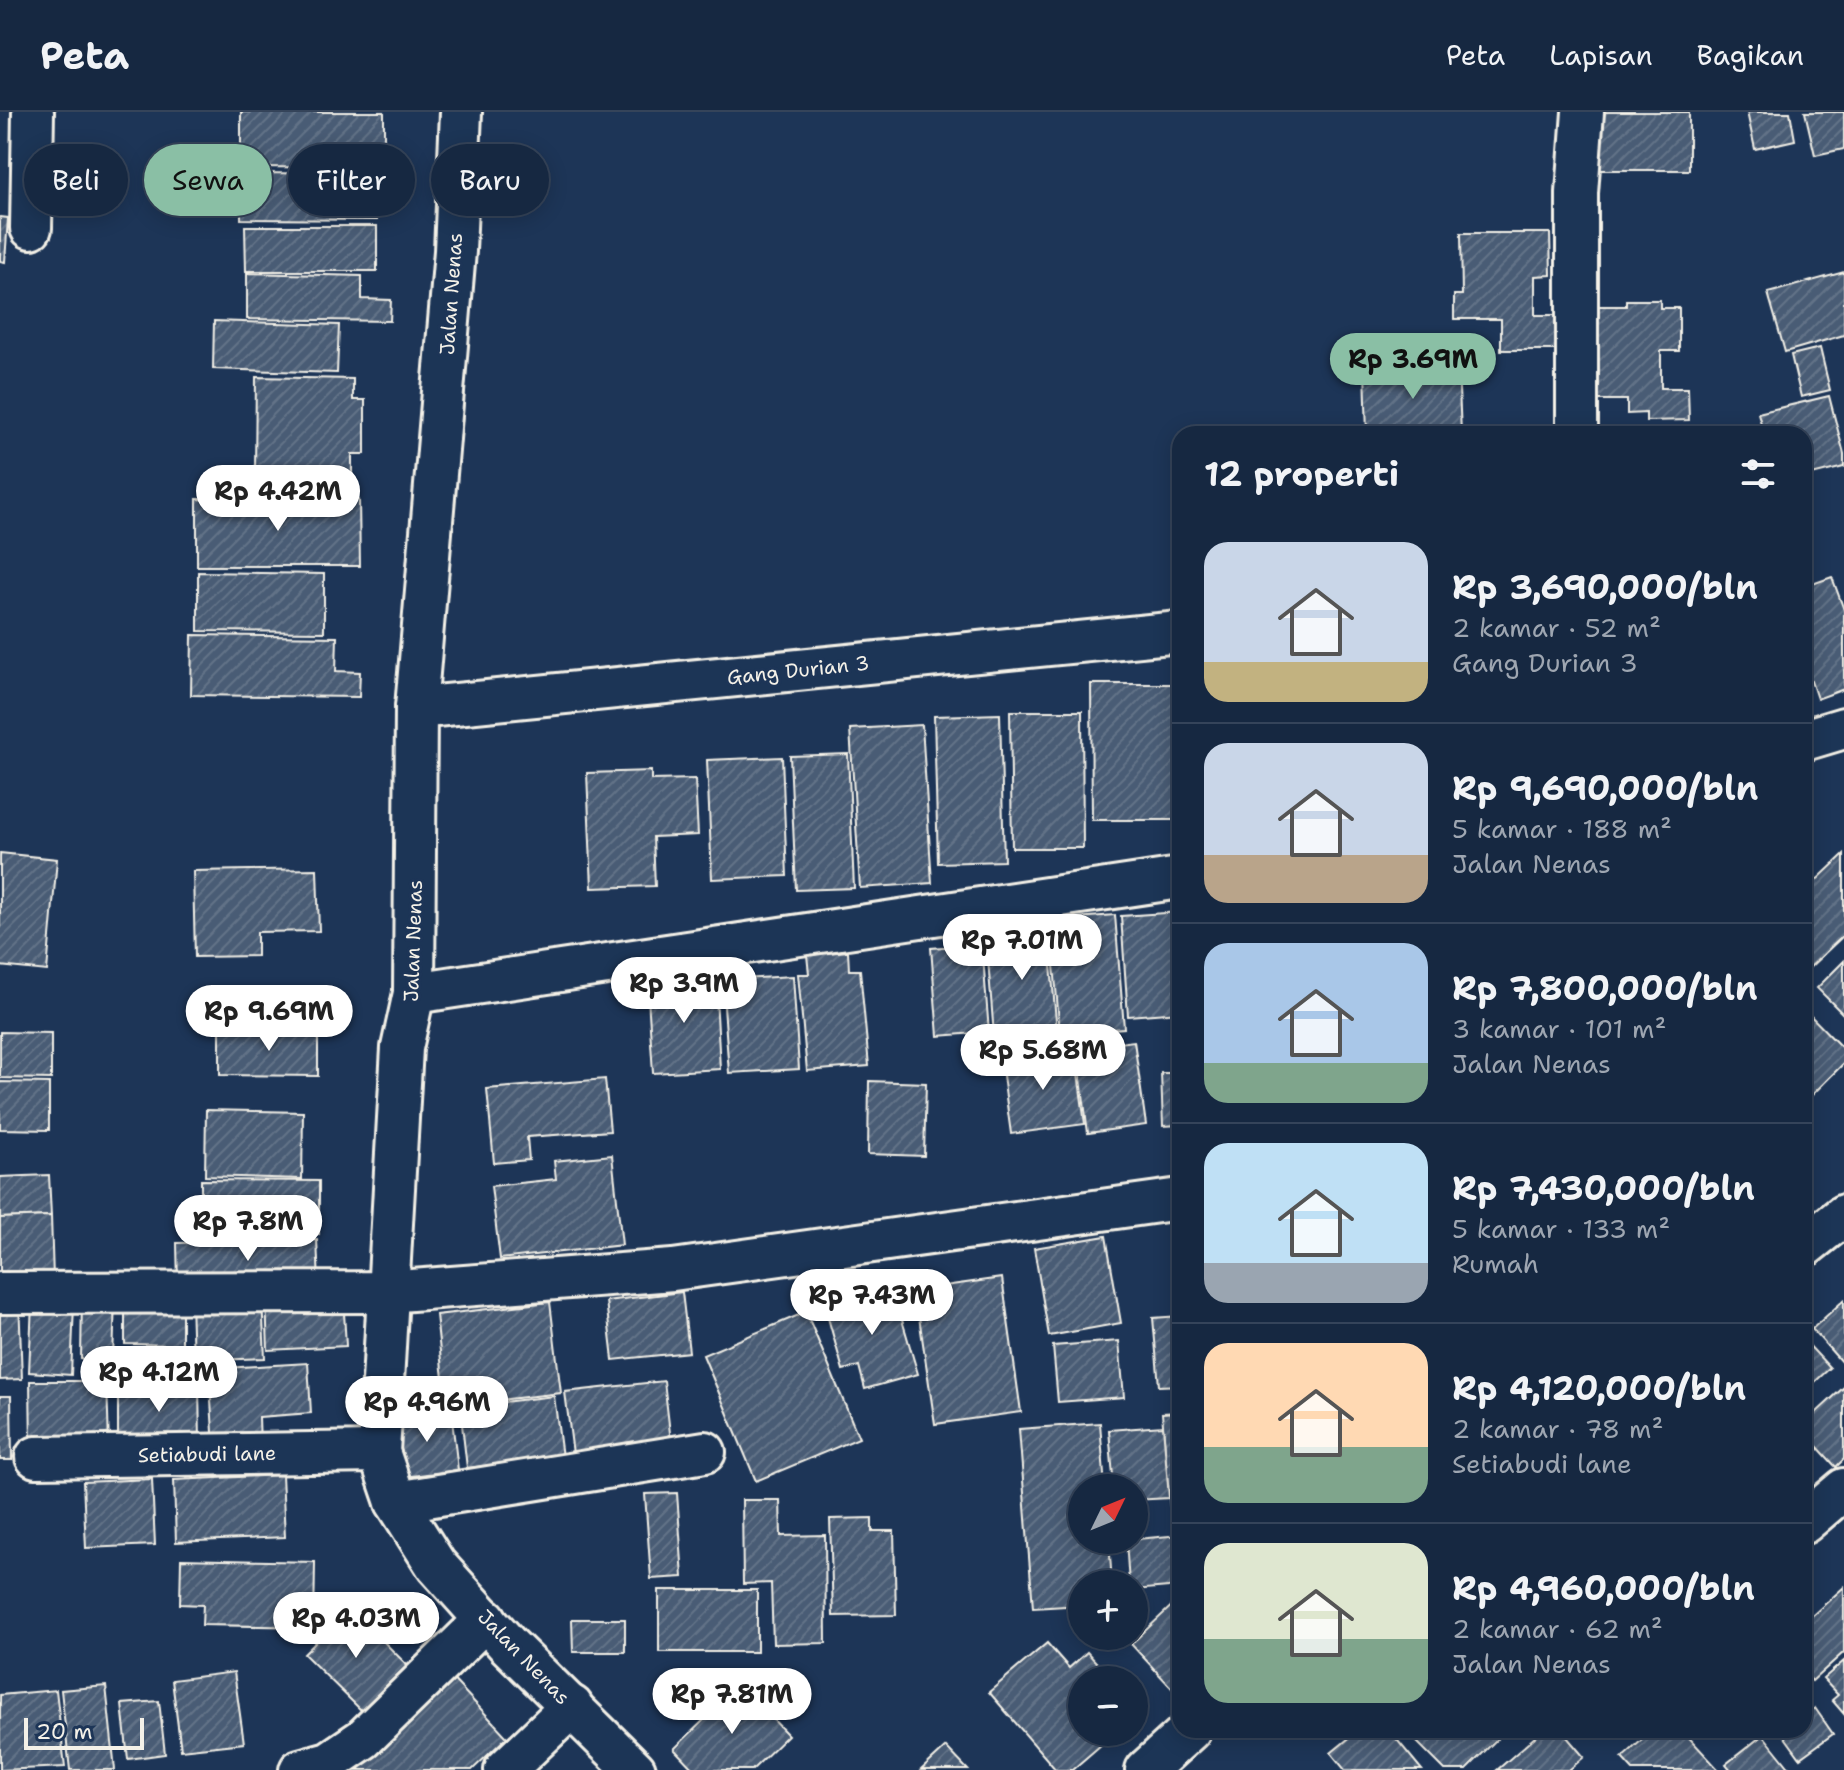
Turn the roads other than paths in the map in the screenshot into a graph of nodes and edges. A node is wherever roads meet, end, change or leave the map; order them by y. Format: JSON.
{"nodes":[{"id":1,"x":33,"y":112,"type":"edge"},
{"id":2,"x":461,"y":112,"type":"edge"},
{"id":3,"x":1583,"y":112,"type":"edge"},
{"id":4,"x":31,"y":228,"type":"dead end"},
{"id":5,"x":1577,"y":426,"type":"edge"},
{"id":6,"x":1172,"y":633,"type":"edge"},
{"id":7,"x":416,"y":708,"type":"junction"},
{"id":8,"x":1844,"y":728,"type":"edge"},
{"id":9,"x":1812,"y":738,"type":"edge"},
{"id":10,"x":1172,"y":879,"type":"edge"},
{"id":11,"x":414,"y":993,"type":"junction"},
{"id":12,"x":1172,"y":1200,"type":"edge"},
{"id":13,"x":1844,"y":1215,"type":"edge"},
{"id":14,"x":1812,"y":1241,"type":"edge"},
{"id":15,"x":386,"y":1292,"type":"junction"},
{"id":16,"x":0,"y":1293,"type":"edge"},
{"id":17,"x":379,"y":1452,"type":"junction"},
{"id":18,"x":705,"y":1452,"type":"dead end"},
{"id":19,"x":36,"y":1457,"type":"dead end"},
{"id":20,"x":1844,"y":1489,"type":"edge"},
{"id":21,"x":396,"y":1502,"type":"junction"},
{"id":22,"x":1812,"y":1515,"type":"edge"},
{"id":23,"x":486,"y":1619,"type":"junction"},
{"id":24,"x":572,"y":1706,"type":"junction"},
{"id":25,"x":1181,"y":1738,"type":"edge"},
{"id":26,"x":300,"y":1770,"type":"edge"},
{"id":27,"x":505,"y":1770,"type":"edge"},
{"id":28,"x":635,"y":1770,"type":"edge"},
{"id":29,"x":1146,"y":1770,"type":"edge"}],
"edges":[{"from":1,"to":4,"type":"street"},
{"from":2,"to":7,"type":"street","name":"Jalan Nenas"},
{"from":3,"to":5,"type":"street"},
{"from":6,"to":7,"type":"street","name":"Gang Durian 3"},
{"from":7,"to":11,"type":"street","name":"Jalan Nenas"},
{"from":8,"to":9,"type":"street"},
{"from":10,"to":11,"type":"street"},
{"from":11,"to":15,"type":"street","name":"Jalan Nenas"},
{"from":12,"to":15,"type":"street"},
{"from":13,"to":14,"type":"street"},
{"from":15,"to":16,"type":"street"},
{"from":15,"to":17,"type":"street","name":"Jalan Nenas"},
{"from":17,"to":19,"type":"street","name":"Setiabudi lane"},
{"from":17,"to":21,"type":"street","name":"Jalan Nenas"},
{"from":18,"to":21,"type":"street"},
{"from":20,"to":22,"type":"street"},
{"from":21,"to":23,"type":"street","name":"Jalan Nenas"},
{"from":23,"to":24,"type":"street","name":"Jalan Nenas"},
{"from":23,"to":26,"type":"street"},
{"from":24,"to":27,"type":"street"},
{"from":24,"to":28,"type":"street","name":"Jalan Nenas"},
{"from":25,"to":29,"type":"street"}]}
